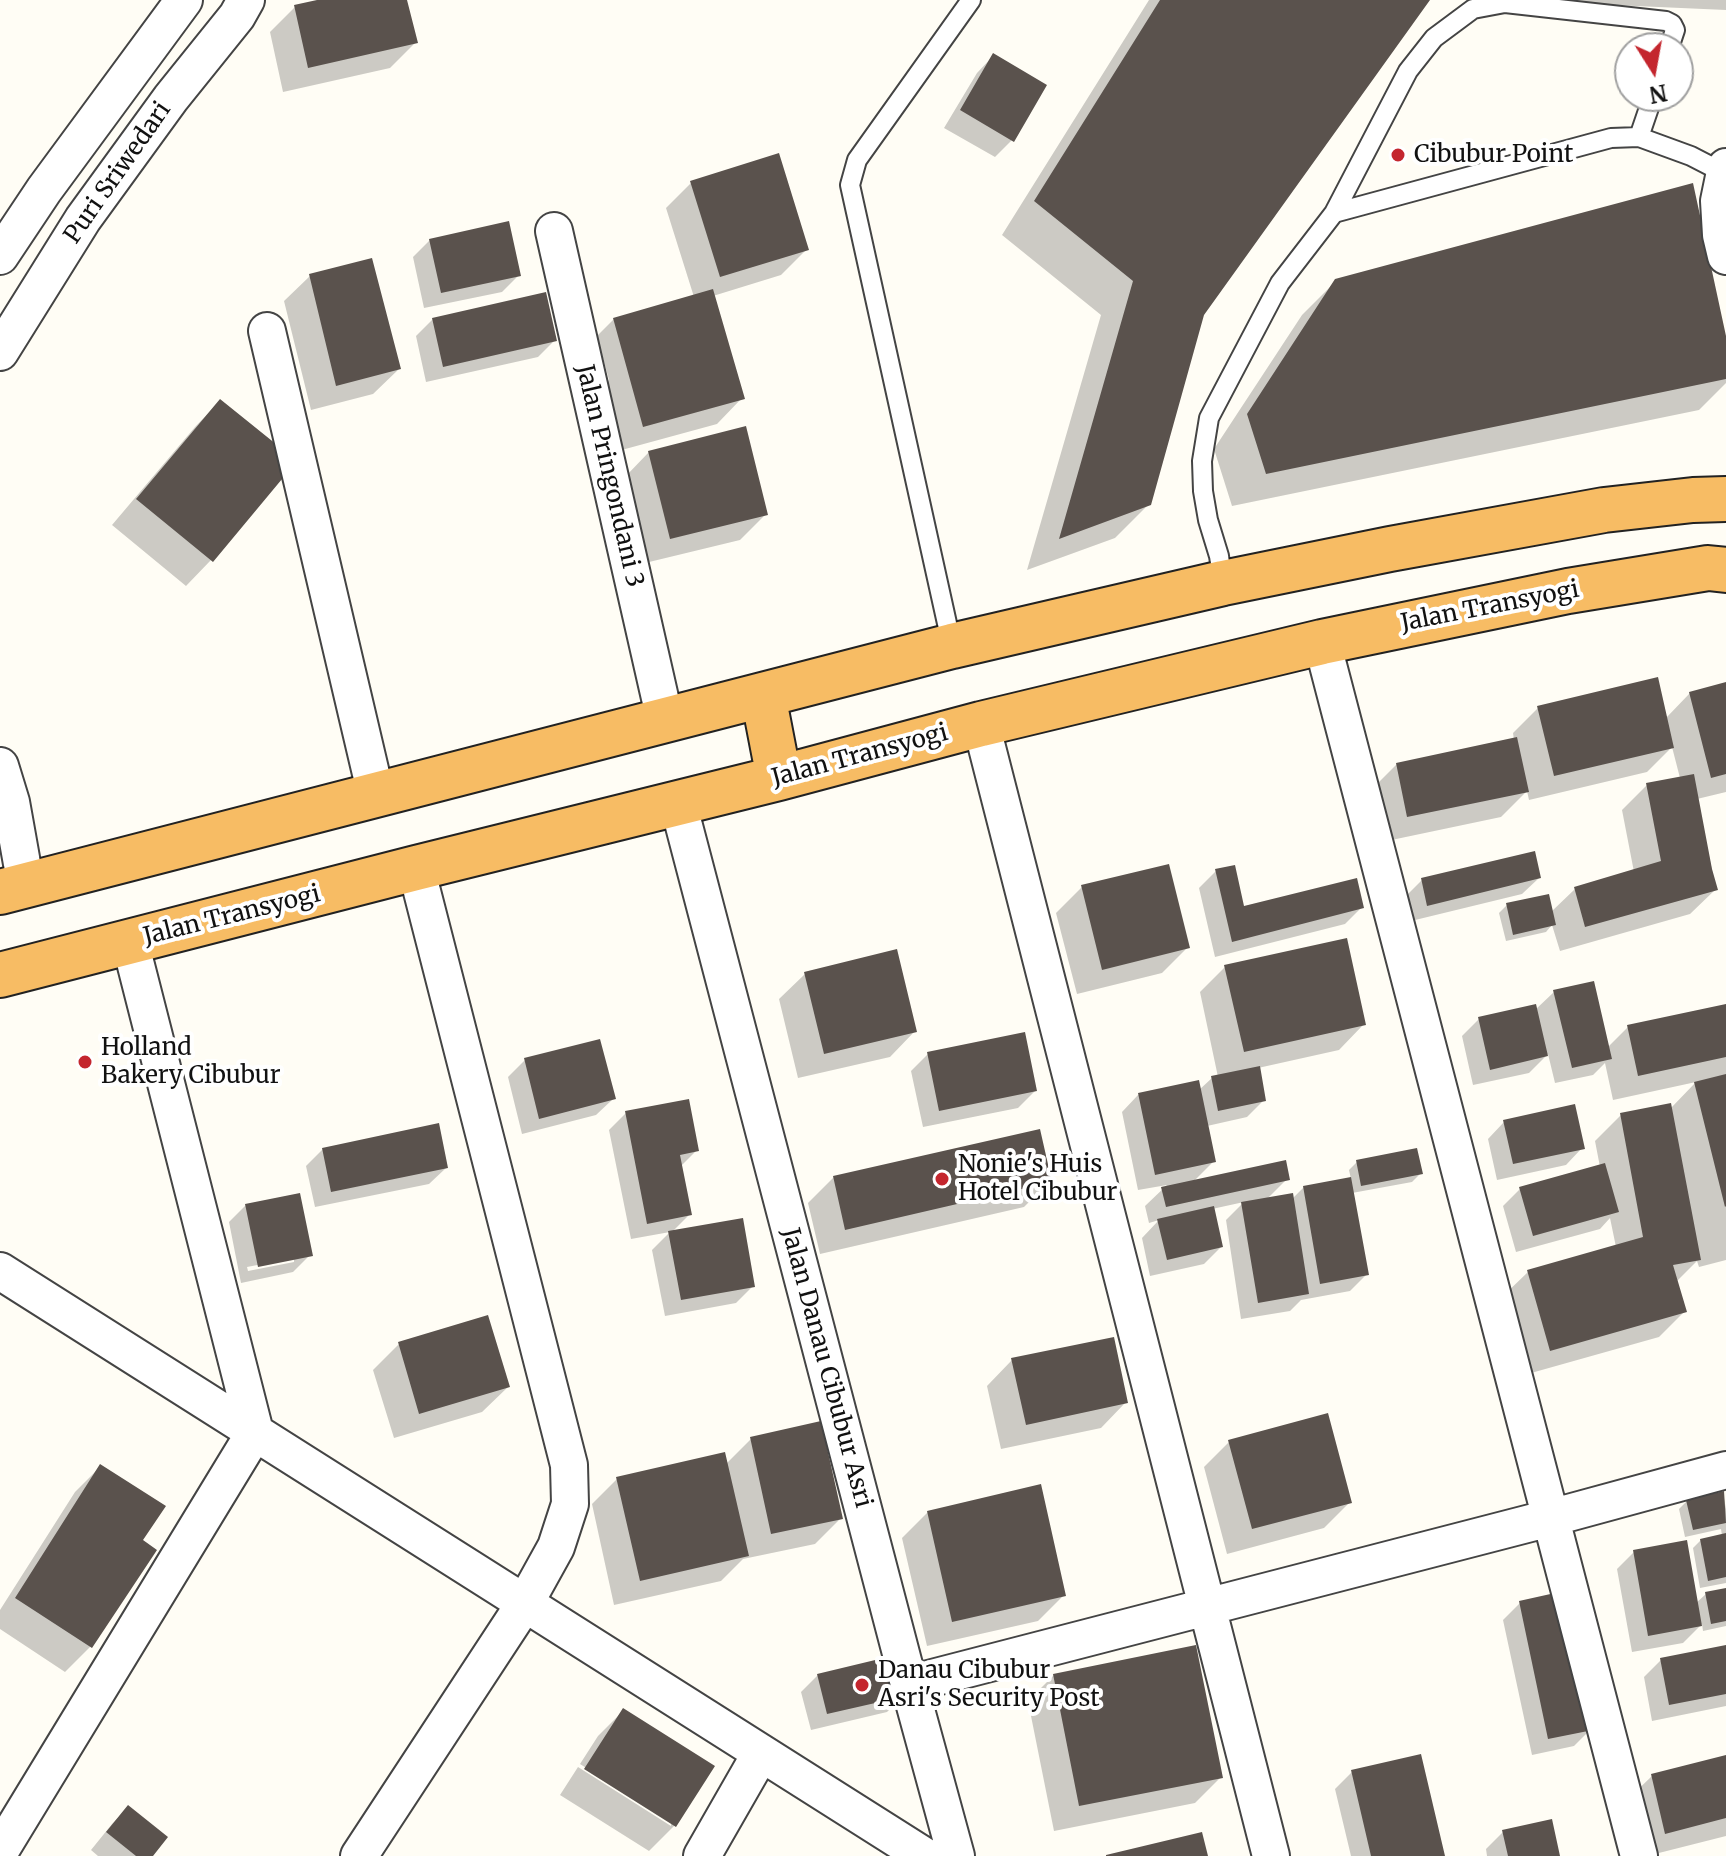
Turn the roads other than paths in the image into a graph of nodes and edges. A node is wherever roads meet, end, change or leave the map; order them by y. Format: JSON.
{"nodes":[{"id":1,"x":184,"y":0,"type":"edge"},
{"id":2,"x":246,"y":0,"type":"edge"},
{"id":3,"x":971,"y":0,"type":"edge"},
{"id":4,"x":1674,"y":32,"type":"edge"},
{"id":5,"x":1648,"y":112,"type":"edge"},
{"id":6,"x":1639,"y":137,"type":"junction"},
{"id":7,"x":1725,"y":170,"type":"edge"},
{"id":8,"x":44,"y":190,"type":"junction"},
{"id":9,"x":1334,"y":213,"type":"junction"},
{"id":10,"x":83,"y":219,"type":"junction"},
{"id":11,"x":554,"y":231,"type":"dead end"},
{"id":12,"x":0,"y":256,"type":"edge"},
{"id":13,"x":1726,"y":256,"type":"edge"},
{"id":14,"x":267,"y":331,"type":"dead end"},
{"id":15,"x":0,"y":352,"type":"edge"},
{"id":16,"x":1726,"y":499,"type":"edge"},
{"id":17,"x":1726,"y":570,"type":"edge"},
{"id":18,"x":1223,"y":583,"type":"junction"},
{"id":19,"x":1322,"y":642,"type":"junction"},
{"id":20,"x":952,"y":646,"type":"junction"},
{"id":21,"x":763,"y":695,"type":"junction"},
{"id":22,"x":665,"y":720,"type":"junction"},
{"id":23,"x":981,"y":724,"type":"junction"},
{"id":24,"x":0,"y":766,"type":"edge"},
{"id":25,"x":779,"y":778,"type":"junction"},
{"id":26,"x":376,"y":795,"type":"junction"},
{"id":27,"x":678,"y":803,"type":"junction"},
{"id":28,"x":5,"y":804,"type":"edge"},
{"id":29,"x":416,"y":868,"type":"junction"},
{"id":30,"x":13,"y":889,"type":"edge"},
{"id":31,"x":130,"y":942,"type":"junction"},
{"id":32,"x":0,"y":975,"type":"edge"},
{"id":33,"x":4,"y":1284,"type":"edge"},
{"id":34,"x":255,"y":1432,"type":"junction"},
{"id":35,"x":1726,"y":1470,"type":"edge"},
{"id":36,"x":1550,"y":1518,"type":"junction"},
{"id":37,"x":525,"y":1603,"type":"junction"},
{"id":38,"x":1207,"y":1606,"type":"junction"},
{"id":39,"x":909,"y":1684,"type":"junction"},
{"id":40,"x":761,"y":1753,"type":"junction"},
{"id":41,"x":0,"y":1851,"type":"edge"},
{"id":42,"x":359,"y":1856,"type":"edge"},
{"id":43,"x":702,"y":1856,"type":"edge"},
{"id":44,"x":924,"y":1856,"type":"edge"},
{"id":45,"x":956,"y":1856,"type":"edge"},
{"id":46,"x":1271,"y":1856,"type":"edge"},
{"id":47,"x":1639,"y":1856,"type":"edge"}],
"edges":[{"from":1,"to":8,"type":"street","name":"Puri Sriwedari"},
{"from":2,"to":10,"type":"street","name":"Puri Sriwedari"},
{"from":3,"to":20,"type":"lane"},
{"from":4,"to":9,"type":"lane"},
{"from":5,"to":6,"type":"lane"},
{"from":6,"to":7,"type":"lane"},
{"from":6,"to":9,"type":"lane"},
{"from":7,"to":13,"type":"street"},
{"from":8,"to":10,"type":"street"},
{"from":8,"to":12,"type":"street","name":"Puri Sriwedari"},
{"from":9,"to":18,"type":"lane"},
{"from":10,"to":15,"type":"street","name":"Puri Sriwedari"},
{"from":11,"to":22,"type":"street","name":"Jalan Pringondani 3"},
{"from":14,"to":26,"type":"street"},
{"from":16,"to":18,"type":"highway"},
{"from":17,"to":19,"type":"highway","name":"Jalan Transyogi"},
{"from":18,"to":20,"type":"highway"},
{"from":19,"to":23,"type":"highway","name":"Jalan Transyogi"},
{"from":19,"to":36,"type":"street"},
{"from":20,"to":21,"type":"highway"},
{"from":21,"to":22,"type":"highway"},
{"from":21,"to":25,"type":"highway"},
{"from":22,"to":26,"type":"highway"},
{"from":23,"to":25,"type":"highway","name":"Jalan Transyogi"},
{"from":23,"to":38,"type":"street"},
{"from":24,"to":28,"type":"street"},
{"from":25,"to":27,"type":"highway","name":"Jalan Transyogi"},
{"from":26,"to":30,"type":"highway"},
{"from":27,"to":29,"type":"highway","name":"Jalan Transyogi"},
{"from":27,"to":39,"type":"street","name":"Jalan Danau Cibubur Asri"},
{"from":28,"to":30,"type":"street"},
{"from":29,"to":31,"type":"highway","name":"Jalan Transyogi"},
{"from":29,"to":37,"type":"street"},
{"from":31,"to":32,"type":"highway","name":"Jalan Transyogi"},
{"from":31,"to":34,"type":"street"},
{"from":33,"to":34,"type":"street"},
{"from":34,"to":37,"type":"street"},
{"from":34,"to":41,"type":"street"},
{"from":35,"to":36,"type":"street"},
{"from":36,"to":38,"type":"street"},
{"from":36,"to":47,"type":"street"},
{"from":37,"to":40,"type":"street"},
{"from":37,"to":42,"type":"street"},
{"from":38,"to":39,"type":"street"},
{"from":38,"to":46,"type":"street"},
{"from":39,"to":45,"type":"street","name":"Jalan Danau Cibubur Asri"},
{"from":40,"to":43,"type":"street"},
{"from":40,"to":44,"type":"street"}]}
